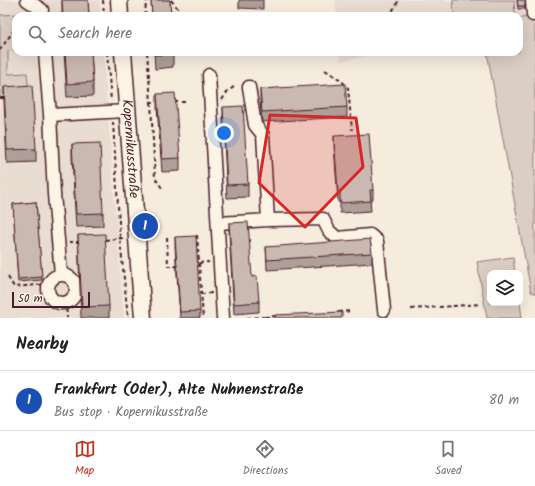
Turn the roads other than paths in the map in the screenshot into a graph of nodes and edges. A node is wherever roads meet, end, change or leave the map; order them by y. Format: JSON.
{"nodes":[{"id":1,"x":27,"y":0,"type":"edge"},
{"id":2,"x":119,"y":0,"type":"edge"},
{"id":3,"x":532,"y":0,"type":"edge"},
{"id":4,"x":42,"y":9,"type":"edge"},
{"id":5,"x":120,"y":12,"type":"edge"},
{"id":6,"x":535,"y":15,"type":"edge"},
{"id":7,"x":45,"y":56,"type":"edge"},
{"id":8,"x":123,"y":56,"type":"edge"},
{"id":9,"x":209,"y":75,"type":"dead end"},
{"id":10,"x":249,"y":87,"type":"dead end"},
{"id":11,"x":120,"y":111,"type":"junction"},
{"id":12,"x":50,"y":115,"type":"junction"},
{"id":13,"x":268,"y":220,"type":"junction"},
{"id":14,"x":218,"y":223,"type":"junction"},
{"id":15,"x":61,"y":274,"type":"junction"},
{"id":16,"x":384,"y":310,"type":"dead end"},
{"id":17,"x":143,"y":318,"type":"edge"},
{"id":18,"x":223,"y":318,"type":"edge"}],
"edges":[{"from":1,"to":4,"type":"lane"},
{"from":2,"to":5,"type":"main road"},
{"from":3,"to":6,"type":"lane"},
{"from":7,"to":12,"type":"lane"},
{"from":8,"to":11,"type":"main road","name":"Kopernikusstraße"},
{"from":9,"to":14,"type":"lane"},
{"from":10,"to":13,"type":"lane"},
{"from":11,"to":12,"type":"lane"},
{"from":11,"to":17,"type":"main road","name":"Kopernikusstraße"},
{"from":12,"to":15,"type":"lane"},
{"from":13,"to":14,"type":"lane"},
{"from":13,"to":16,"type":"lane"},
{"from":14,"to":18,"type":"lane"},
{"from":15,"to":15,"type":"lane"}]}
